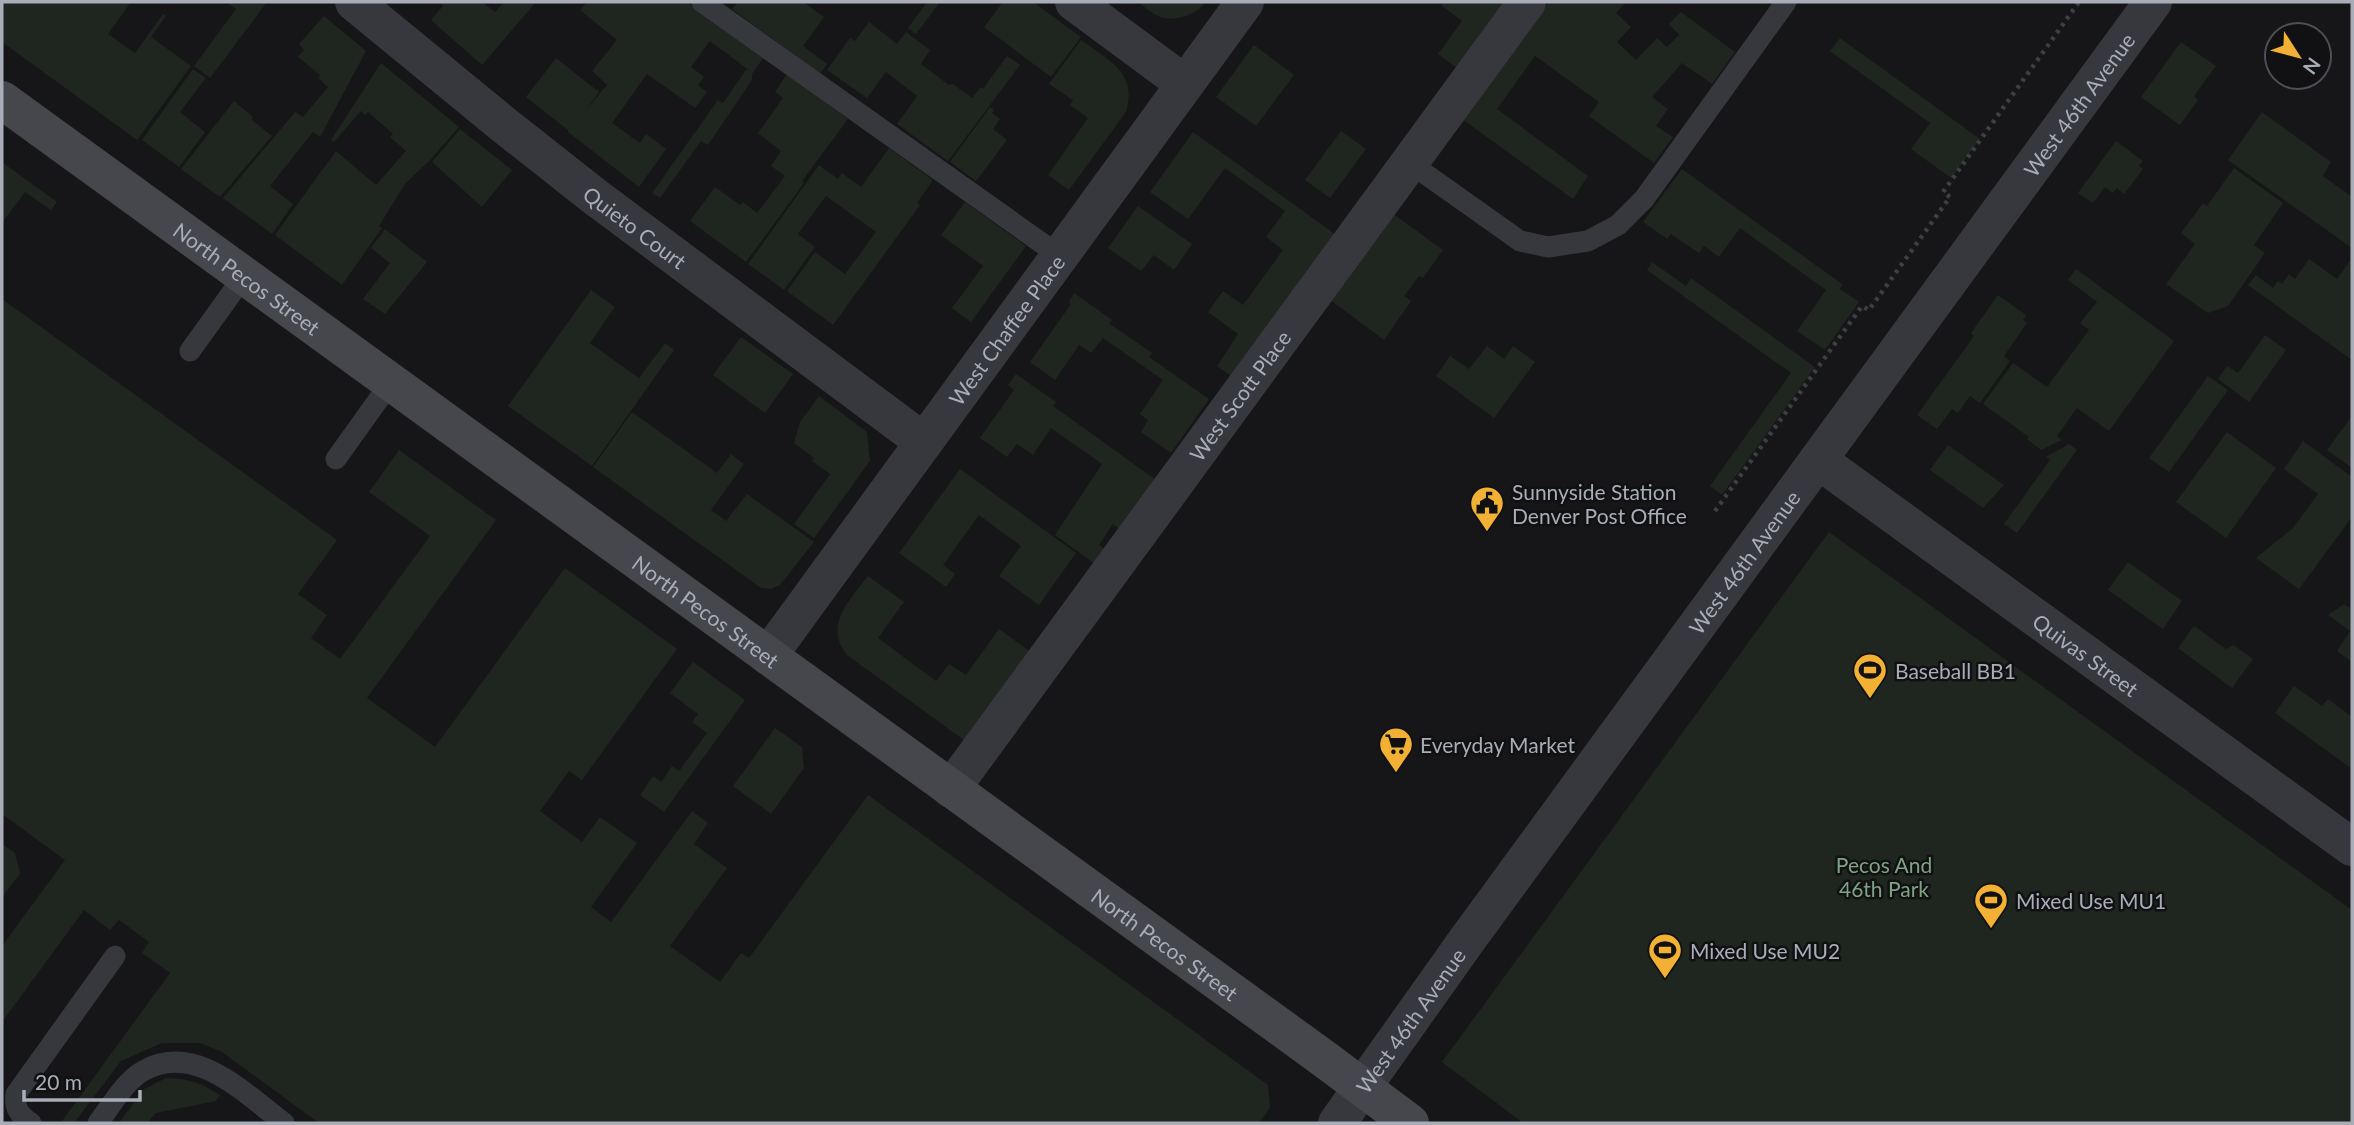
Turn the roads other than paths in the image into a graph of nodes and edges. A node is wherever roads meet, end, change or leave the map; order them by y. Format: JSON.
{"nodes":[{"id":1,"x":354,"y":2,"type":"edge"},
{"id":2,"x":702,"y":2,"type":"edge"},
{"id":3,"x":1074,"y":2,"type":"edge"},
{"id":4,"x":1245,"y":2,"type":"edge"},
{"id":5,"x":1527,"y":2,"type":"edge"},
{"id":6,"x":1786,"y":2,"type":"edge"},
{"id":7,"x":2153,"y":2,"type":"edge"},
{"id":8,"x":1185,"y":84,"type":"junction"},
{"id":9,"x":2,"y":100,"type":"edge"},
{"id":10,"x":1410,"y":163,"type":"junction"},
{"id":11,"x":1060,"y":256,"type":"junction"},
{"id":12,"x":244,"y":276,"type":"junction"},
{"id":13,"x":190,"y":351,"type":"dead end"},
{"id":14,"x":391,"y":382,"type":"junction"},
{"id":15,"x":924,"y":442,"type":"junction"},
{"id":16,"x":336,"y":459,"type":"dead end"},
{"id":17,"x":1818,"y":460,"type":"junction"},
{"id":18,"x":768,"y":656,"type":"junction"},
{"id":19,"x":951,"y":789,"type":"junction"},
{"id":20,"x":2352,"y":847,"type":"edge"},
{"id":21,"x":116,"y":956,"type":"dead end"},
{"id":22,"x":1361,"y":1086,"type":"junction"},
{"id":23,"x":30,"y":1123,"type":"edge"},
{"id":24,"x":98,"y":1123,"type":"edge"},
{"id":25,"x":284,"y":1123,"type":"edge"},
{"id":26,"x":1337,"y":1123,"type":"edge"},
{"id":27,"x":1410,"y":1123,"type":"edge"}],
"edges":[{"from":1,"to":15,"type":"street","name":"Quieto Court"},
{"from":2,"to":11,"type":"lane"},
{"from":3,"to":8,"type":"street"},
{"from":4,"to":8,"type":"street","name":"West Chaffee Place"},
{"from":5,"to":10,"type":"street","name":"West Scott Place"},
{"from":6,"to":10,"type":"lane"},
{"from":7,"to":17,"type":"street","name":"West 46th Avenue"},
{"from":8,"to":11,"type":"street","name":"West Chaffee Place"},
{"from":9,"to":12,"type":"main road","name":"North Pecos Street"},
{"from":10,"to":19,"type":"street","name":"West Scott Place"},
{"from":11,"to":15,"type":"street","name":"West Chaffee Place"},
{"from":12,"to":13,"type":"lane"},
{"from":12,"to":14,"type":"main road","name":"North Pecos Street"},
{"from":14,"to":16,"type":"lane"},
{"from":14,"to":18,"type":"main road","name":"North Pecos Street"},
{"from":15,"to":18,"type":"street","name":"West Chaffee Place"},
{"from":17,"to":20,"type":"street","name":"Quivas Street"},
{"from":17,"to":22,"type":"street","name":"West 46th Avenue"},
{"from":18,"to":19,"type":"main road","name":"North Pecos Street"},
{"from":19,"to":22,"type":"main road","name":"North Pecos Street"},
{"from":21,"to":23,"type":"lane"},
{"from":22,"to":26,"type":"street","name":"West 46th Avenue"},
{"from":22,"to":27,"type":"main road","name":"North Pecos Street"},
{"from":24,"to":25,"type":"lane"}]}
